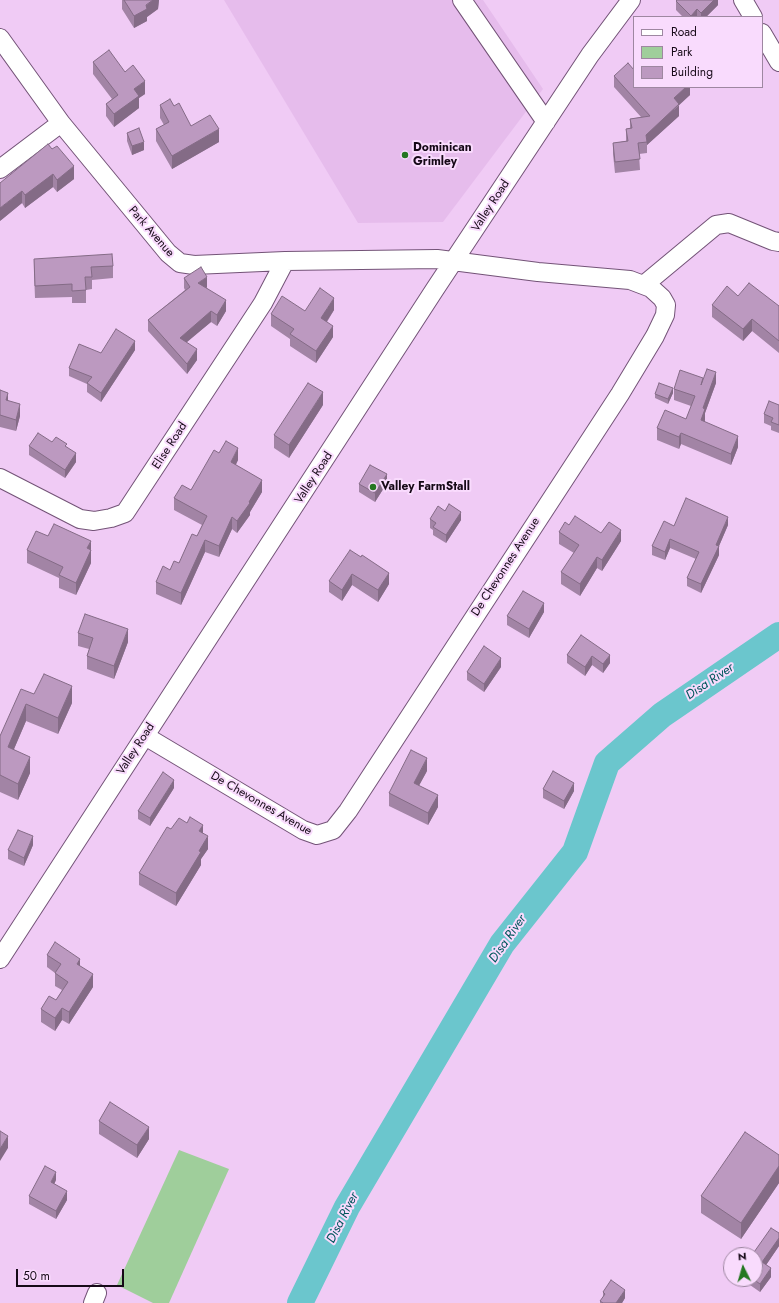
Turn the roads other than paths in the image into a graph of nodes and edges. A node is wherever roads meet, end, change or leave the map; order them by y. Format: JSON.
{"nodes":[{"id":1,"x":462,"y":0,"type":"edge"},
{"id":2,"x":632,"y":0,"type":"edge"},
{"id":3,"x":743,"y":0,"type":"edge"},
{"id":4,"x":751,"y":16,"type":"edge"},
{"id":5,"x":763,"y":35,"type":"edge"},
{"id":6,"x":0,"y":38,"type":"edge"},
{"id":7,"x":779,"y":62,"type":"edge"},
{"id":8,"x":61,"y":122,"type":"junction"},
{"id":9,"x":546,"y":122,"type":"junction"},
{"id":10,"x":0,"y":169,"type":"edge"},
{"id":11,"x":779,"y":242,"type":"edge"},
{"id":12,"x":285,"y":261,"type":"junction"},
{"id":13,"x":455,"y":261,"type":"junction"},
{"id":14,"x":645,"y":284,"type":"junction"},
{"id":15,"x":0,"y":478,"type":"edge"},
{"id":16,"x":145,"y":736,"type":"junction"},
{"id":17,"x":0,"y":959,"type":"edge"}],
"edges":[{"from":1,"to":9,"type":"street"},
{"from":2,"to":9,"type":"street","name":"Valley Road"},
{"from":3,"to":4,"type":"street"},
{"from":5,"to":7,"type":"street"},
{"from":6,"to":8,"type":"street","name":"Park Avenue"},
{"from":8,"to":10,"type":"street"},
{"from":8,"to":12,"type":"street","name":"Park Avenue"},
{"from":9,"to":13,"type":"street","name":"Valley Road"},
{"from":11,"to":14,"type":"street"},
{"from":12,"to":13,"type":"street","name":"Park Avenue"},
{"from":12,"to":15,"type":"street","name":"Elise Road"},
{"from":13,"to":14,"type":"street","name":"De Chevonnes Avenue"},
{"from":13,"to":16,"type":"street","name":"Valley Road"},
{"from":14,"to":16,"type":"street","name":"De Chevonnes Avenue"},
{"from":16,"to":17,"type":"street","name":"Valley Road"}]}
